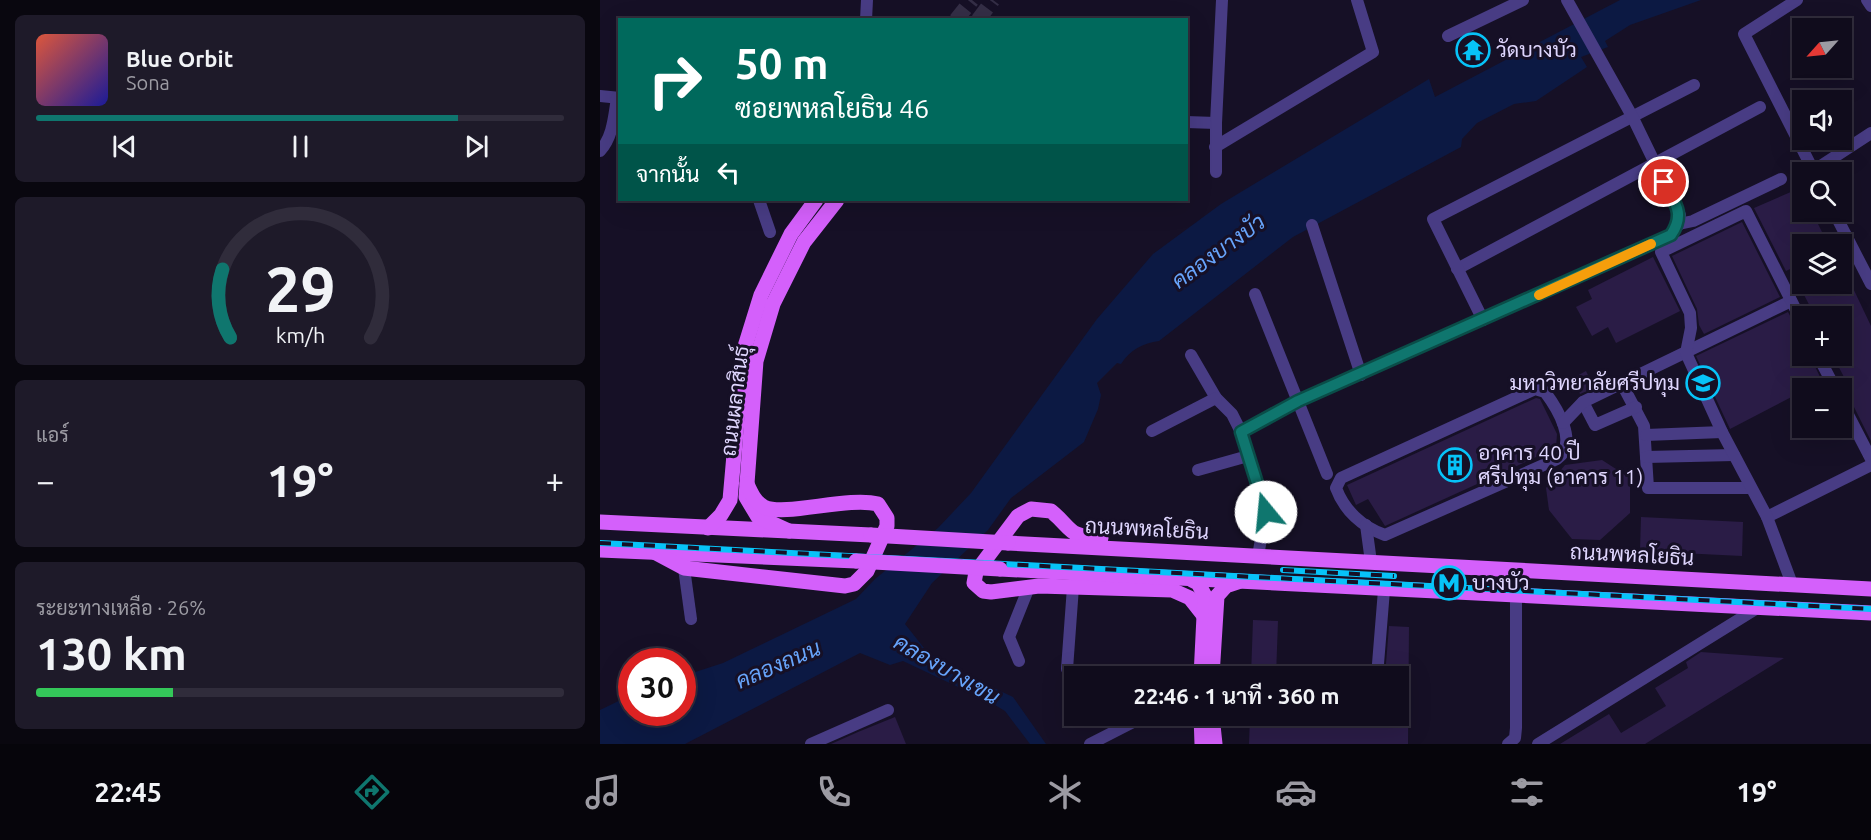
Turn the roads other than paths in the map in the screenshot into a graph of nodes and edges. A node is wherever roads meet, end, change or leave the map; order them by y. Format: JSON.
{"nodes":[{"id":1,"x":867,"y":0,"type":"edge"},
{"id":2,"x":1222,"y":0,"type":"edge"},
{"id":3,"x":1357,"y":0,"type":"edge"},
{"id":4,"x":1523,"y":0,"type":"edge"},
{"id":5,"x":1797,"y":0,"type":"edge"},
{"id":6,"x":1867,"y":0,"type":"edge"},
{"id":7,"x":1570,"y":4,"type":"edge"},
{"id":8,"x":1871,"y":6,"type":"edge"},
{"id":9,"x":866,"y":18,"type":"edge"},
{"id":10,"x":1449,"y":36,"type":"dead end"},
{"id":11,"x":1694,"y":85,"type":"dead end"},
{"id":12,"x":600,"y":96,"type":"edge"},
{"id":13,"x":618,"y":98,"type":"edge"},
{"id":14,"x":1761,"y":107,"type":"dead end"},
{"id":15,"x":1632,"y":116,"type":"junction"},
{"id":16,"x":1188,"y":122,"type":"edge"},
{"id":17,"x":1216,"y":123,"type":"junction"},
{"id":18,"x":1871,"y":133,"type":"edge"},
{"id":19,"x":1215,"y":147,"type":"junction"},
{"id":20,"x":600,"y":151,"type":"edge"},
{"id":21,"x":1808,"y":162,"type":"edge"},
{"id":22,"x":1828,"y":162,"type":"edge"},
{"id":23,"x":1656,"y":165,"type":"junction"},
{"id":24,"x":1216,"y":172,"type":"dead end"},
{"id":25,"x":1781,"y":179,"type":"dead end"},
{"id":26,"x":759,"y":201,"type":"edge"},
{"id":27,"x":815,"y":201,"type":"edge"},
{"id":28,"x":836,"y":201,"type":"edge"},
{"id":29,"x":1839,"y":222,"type":"edge"},
{"id":30,"x":1678,"y":224,"type":"junction"},
{"id":31,"x":1312,"y":225,"type":"dead end"},
{"id":32,"x":770,"y":232,"type":"dead end"},
{"id":33,"x":1865,"y":262,"type":"edge"},
{"id":34,"x":1457,"y":268,"type":"junction"},
{"id":35,"x":1871,"y":284,"type":"edge"},
{"id":36,"x":1255,"y":294,"type":"dead end"},
{"id":37,"x":1791,"y":301,"type":"junction"},
{"id":38,"x":1794,"y":306,"type":"edge"},
{"id":39,"x":1483,"y":320,"type":"junction"},
{"id":40,"x":1686,"y":353,"type":"junction"},
{"id":41,"x":1191,"y":355,"type":"dead end"},
{"id":42,"x":1361,"y":375,"type":"junction"},
{"id":43,"x":1622,"y":384,"type":"junction"},
{"id":44,"x":1216,"y":398,"type":"junction"},
{"id":45,"x":1298,"y":401,"type":"junction"},
{"id":46,"x":1583,"y":402,"type":"junction"},
{"id":47,"x":1636,"y":407,"type":"junction"},
{"id":48,"x":1852,"y":422,"type":"edge"},
{"id":49,"x":1563,"y":423,"type":"junction"},
{"id":50,"x":1152,"y":431,"type":"dead end"},
{"id":51,"x":1241,"y":432,"type":"junction"},
{"id":52,"x":1722,"y":432,"type":"junction"},
{"id":53,"x":1646,"y":435,"type":"junction"},
{"id":54,"x":742,"y":451,"type":"junction"},
{"id":55,"x":1734,"y":455,"type":"junction"},
{"id":56,"x":1248,"y":456,"type":"junction"},
{"id":57,"x":1646,"y":457,"type":"junction"},
{"id":58,"x":1871,"y":459,"type":"edge"},
{"id":59,"x":1871,"y":465,"type":"edge"},
{"id":60,"x":1198,"y":470,"type":"dead end"},
{"id":61,"x":1327,"y":474,"type":"dead end"},
{"id":62,"x":1751,"y":488,"type":"junction"},
{"id":63,"x":750,"y":494,"type":"junction"},
{"id":64,"x":730,"y":500,"type":"junction"},
{"id":65,"x":1767,"y":518,"type":"junction"},
{"id":66,"x":600,"y":522,"type":"edge"},
{"id":67,"x":1366,"y":525,"type":"junction"},
{"id":68,"x":708,"y":528,"type":"junction"},
{"id":69,"x":789,"y":531,"type":"junction"},
{"id":70,"x":600,"y":550,"type":"edge"},
{"id":71,"x":654,"y":552,"type":"junction"},
{"id":72,"x":1238,"y":555,"type":"junction"},
{"id":73,"x":1257,"y":556,"type":"junction"},
{"id":74,"x":1371,"y":562,"type":"junction"},
{"id":75,"x":684,"y":568,"type":"junction"},
{"id":76,"x":1192,"y":580,"type":"junction"},
{"id":77,"x":1238,"y":582,"type":"junction"},
{"id":78,"x":1792,"y":584,"type":"junction"},
{"id":79,"x":1029,"y":587,"type":"junction"},
{"id":80,"x":1073,"y":587,"type":"junction"},
{"id":81,"x":1871,"y":589,"type":"edge"},
{"id":82,"x":1384,"y":590,"type":"junction"},
{"id":83,"x":1516,"y":596,"type":"junction"},
{"id":84,"x":1759,"y":607,"type":"junction"},
{"id":85,"x":1790,"y":609,"type":"junction"},
{"id":86,"x":1871,"y":613,"type":"edge"},
{"id":87,"x":1204,"y":617,"type":"junction"},
{"id":88,"x":691,"y":619,"type":"dead end"},
{"id":89,"x":1019,"y":661,"type":"dead end"},
{"id":90,"x":1067,"y":666,"type":"edge"},
{"id":91,"x":1202,"y":666,"type":"edge"},
{"id":92,"x":1213,"y":666,"type":"edge"},
{"id":93,"x":1378,"y":666,"type":"edge"},
{"id":94,"x":888,"y":710,"type":"dead end"},
{"id":95,"x":1125,"y":726,"type":"edge"},
{"id":96,"x":1201,"y":726,"type":"edge"},
{"id":97,"x":1213,"y":726,"type":"edge"},
{"id":98,"x":811,"y":744,"type":"edge"},
{"id":99,"x":1090,"y":744,"type":"edge"},
{"id":100,"x":1202,"y":744,"type":"edge"},
{"id":101,"x":1215,"y":744,"type":"edge"},
{"id":102,"x":1508,"y":744,"type":"edge"},
{"id":103,"x":1538,"y":744,"type":"edge"}],
"edges":[{"from":1,"to":9,"type":"street"},
{"from":2,"to":17,"type":"street"},
{"from":3,"to":19,"type":"street"},
{"from":4,"to":10,"type":"street"},
{"from":5,"to":21,"type":"street"},
{"from":6,"to":8,"type":"street"},
{"from":7,"to":15,"type":"street"},
{"from":11,"to":15,"type":"street"},
{"from":12,"to":13,"type":"street"},
{"from":13,"to":20,"type":"street"},
{"from":14,"to":23,"type":"street"},
{"from":15,"to":23,"type":"street"},
{"from":15,"to":34,"type":"street"},
{"from":16,"to":17,"type":"street"},
{"from":17,"to":19,"type":"street"},
{"from":18,"to":22,"type":"street"},
{"from":19,"to":24,"type":"street"},
{"from":23,"to":30,"type":"street"},
{"from":23,"to":34,"type":"street"},
{"from":25,"to":30,"type":"street"},
{"from":26,"to":32,"type":"street"},
{"from":27,"to":54,"type":"main road","name":"ถนนผลาสินธุ์"},
{"from":28,"to":54,"type":"main road","name":"ถนนผลาสินธุ์"},
{"from":29,"to":33,"type":"street"},
{"from":30,"to":39,"type":"street"},
{"from":31,"to":42,"type":"street"},
{"from":33,"to":35,"type":"street"},
{"from":34,"to":39,"type":"street"},
{"from":36,"to":45,"type":"street"},
{"from":37,"to":38,"type":"street"},
{"from":37,"to":40,"type":"street"},
{"from":37,"to":40,"type":"street"},
{"from":39,"to":42,"type":"street"},
{"from":40,"to":43,"type":"street"},
{"from":40,"to":52,"type":"street"},
{"from":41,"to":44,"type":"street"},
{"from":42,"to":45,"type":"street"},
{"from":43,"to":46,"type":"street"},
{"from":43,"to":47,"type":"street"},
{"from":44,"to":50,"type":"street"},
{"from":44,"to":51,"type":"street"},
{"from":45,"to":51,"type":"street"},
{"from":45,"to":61,"type":"street"},
{"from":46,"to":47,"type":"street"},
{"from":46,"to":49,"type":"street"},
{"from":47,"to":53,"type":"street"},
{"from":48,"to":58,"type":"street"},
{"from":49,"to":67,"type":"street"},
{"from":49,"to":67,"type":"street"},
{"from":51,"to":56,"type":"street"},
{"from":52,"to":53,"type":"street"},
{"from":52,"to":55,"type":"street"},
{"from":53,"to":57,"type":"street"},
{"from":54,"to":63,"type":"main road","name":"ถนนผลาสินธุ์"},
{"from":54,"to":64,"type":"main road","name":"ถนนผลาสินธุ์"},
{"from":55,"to":57,"type":"street"},
{"from":55,"to":62,"type":"street"},
{"from":56,"to":60,"type":"street"},
{"from":56,"to":73,"type":"street"},
{"from":57,"to":62,"type":"street"},
{"from":59,"to":65,"type":"street"},
{"from":62,"to":65,"type":"street"},
{"from":63,"to":64,"type":"main road"},
{"from":63,"to":69,"type":"main road"},
{"from":63,"to":75,"type":"main road"},
{"from":64,"to":68,"type":"main road"},
{"from":65,"to":78,"type":"street"},
{"from":66,"to":68,"type":"main road","name":"ถนนพหลโยธิน"},
{"from":67,"to":74,"type":"street"},
{"from":68,"to":69,"type":"main road","name":"ถนนพหลโยธิน"},
{"from":69,"to":72,"type":"main road","name":"ถนนพหลโยธิน","bridge":true},
{"from":70,"to":71,"type":"main road"},
{"from":71,"to":75,"type":"main road"},
{"from":71,"to":76,"type":"main road","bridge":true},
{"from":72,"to":73,"type":"main road","name":"ถนนพหลโยธิน"},
{"from":72,"to":79,"type":"main road"},
{"from":73,"to":74,"type":"main road","name":"ถนนพหลโยธิน"},
{"from":74,"to":78,"type":"main road","name":"ถนนพหลโยธิน"},
{"from":75,"to":88,"type":"street"},
{"from":76,"to":77,"type":"main road"},
{"from":76,"to":87,"type":"main road"},
{"from":77,"to":82,"type":"main road"},
{"from":77,"to":92,"type":"main road"},
{"from":78,"to":81,"type":"main road","name":"ถนนพหลโยธิน"},
{"from":78,"to":85,"type":"main road"},
{"from":79,"to":80,"type":"main road"},
{"from":79,"to":89,"type":"street"},
{"from":80,"to":87,"type":"main road"},
{"from":80,"to":90,"type":"street"},
{"from":82,"to":83,"type":"main road"},
{"from":82,"to":93,"type":"street"},
{"from":83,"to":84,"type":"main road"},
{"from":83,"to":102,"type":"street"},
{"from":84,"to":85,"type":"main road"},
{"from":84,"to":103,"type":"street"},
{"from":85,"to":86,"type":"main road"},
{"from":87,"to":91,"type":"main road"},
{"from":94,"to":98,"type":"street"},
{"from":95,"to":99,"type":"street"},
{"from":96,"to":100,"type":"main road"},
{"from":97,"to":101,"type":"main road"}]}
